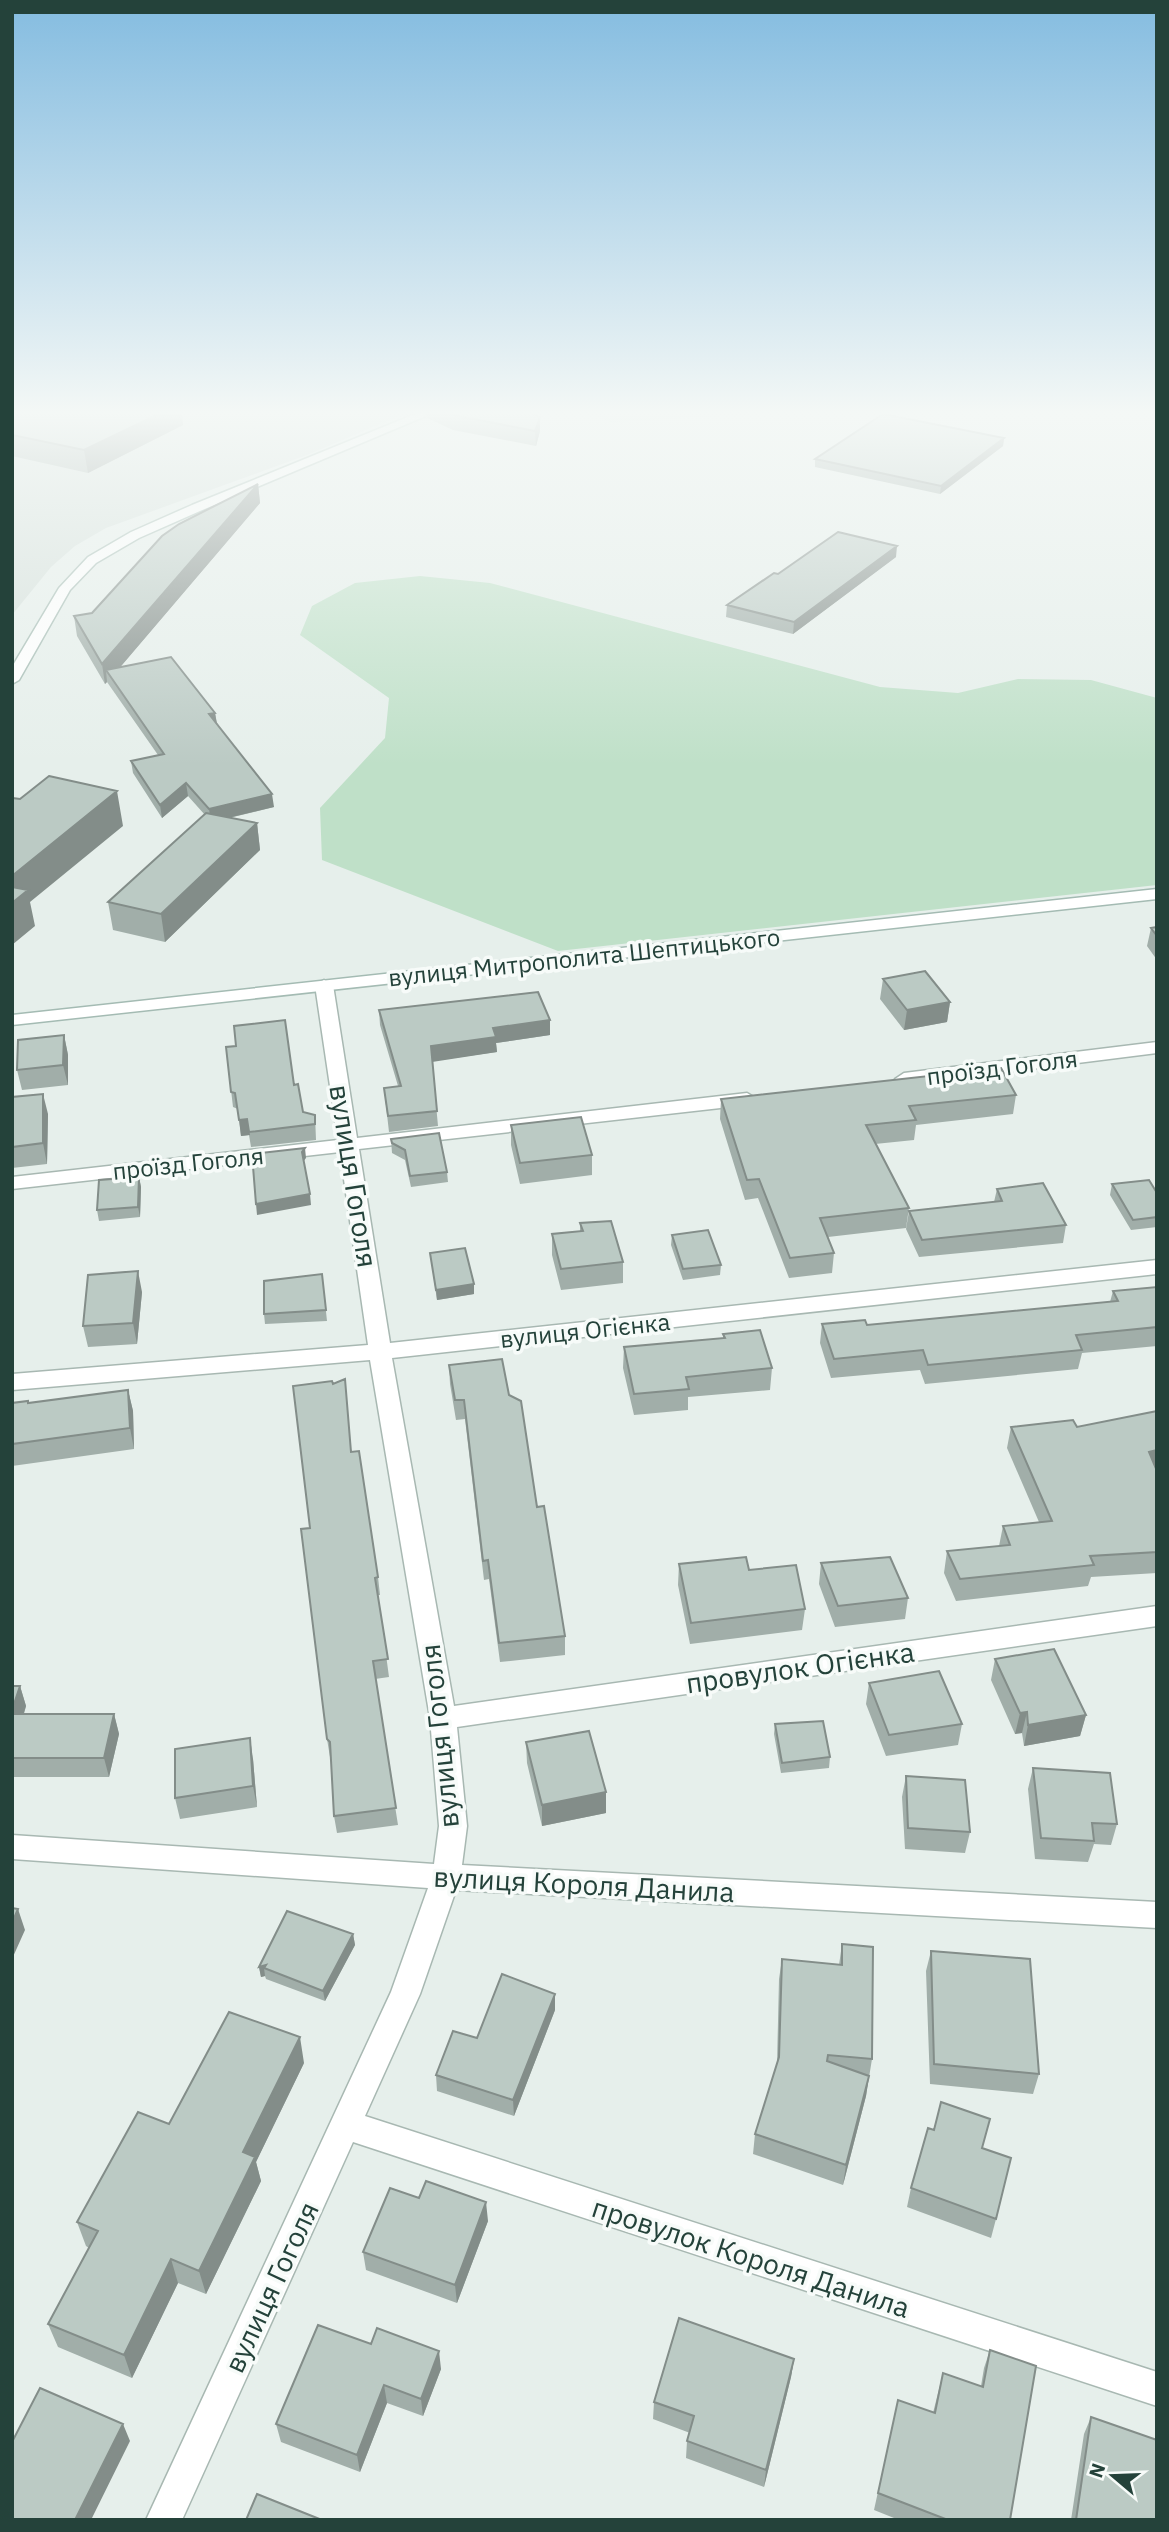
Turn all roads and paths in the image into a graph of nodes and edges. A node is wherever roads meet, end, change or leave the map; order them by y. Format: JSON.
{"nodes":[{"id":1,"x":150,"y":528,"type":"edge"},
{"id":2,"x":12,"y":680,"type":"edge"},
{"id":3,"x":1157,"y":894,"type":"edge"},
{"id":4,"x":324,"y":985,"type":"junction"},
{"id":5,"x":12,"y":1020,"type":"edge"},
{"id":6,"x":1157,"y":1047,"type":"edge"},
{"id":7,"x":882,"y":1082,"type":"edge"},
{"id":8,"x":772,"y":1096,"type":"edge"},
{"id":9,"x":349,"y":1145,"type":"junction"},
{"id":10,"x":12,"y":1183,"type":"edge"},
{"id":11,"x":1157,"y":1267,"type":"edge"},
{"id":12,"x":380,"y":1352,"type":"junction"},
{"id":13,"x":12,"y":1382,"type":"edge"},
{"id":14,"x":1157,"y":1616,"type":"edge"},
{"id":15,"x":443,"y":1718,"type":"junction"},
{"id":16,"x":12,"y":1847,"type":"edge"},
{"id":17,"x":446,"y":1877,"type":"junction"},
{"id":18,"x":1157,"y":1915,"type":"edge"},
{"id":19,"x":346,"y":2125,"type":"junction"},
{"id":20,"x":1157,"y":2389,"type":"edge"},
{"id":21,"x":164,"y":2520,"type":"edge"}],
"edges":[{"from":1,"to":2,"type":"street"},
{"from":3,"to":4,"type":"street","name":"вулиця Митрополита Шептицького"},
{"from":4,"to":5,"type":"street","name":"вулиця Митрополита Шептицького"},
{"from":4,"to":9,"type":"street","name":"вулиця Гоголя"},
{"from":6,"to":7,"type":"street","name":"проїзд Гоголя"},
{"from":8,"to":9,"type":"street","name":"проїзд Гоголя"},
{"from":9,"to":10,"type":"street","name":"проїзд Гоголя"},
{"from":9,"to":12,"type":"street","name":"вулиця Гоголя"},
{"from":11,"to":12,"type":"street","name":"вулиця Огієнка"},
{"from":12,"to":13,"type":"street","name":"вулиця Огієнка"},
{"from":12,"to":15,"type":"street","name":"вулиця Гоголя"},
{"from":14,"to":15,"type":"street","name":"провулок Огієнка"},
{"from":15,"to":17,"type":"street","name":"вулиця Гоголя"},
{"from":16,"to":17,"type":"street","name":"вулиця Короля Данила"},
{"from":17,"to":18,"type":"street","name":"вулиця Короля Данила"},
{"from":17,"to":19,"type":"street","name":"вулиця Гоголя"},
{"from":19,"to":20,"type":"street","name":"провулок Короля Данила"},
{"from":19,"to":21,"type":"street","name":"вулиця Гоголя"}]}
